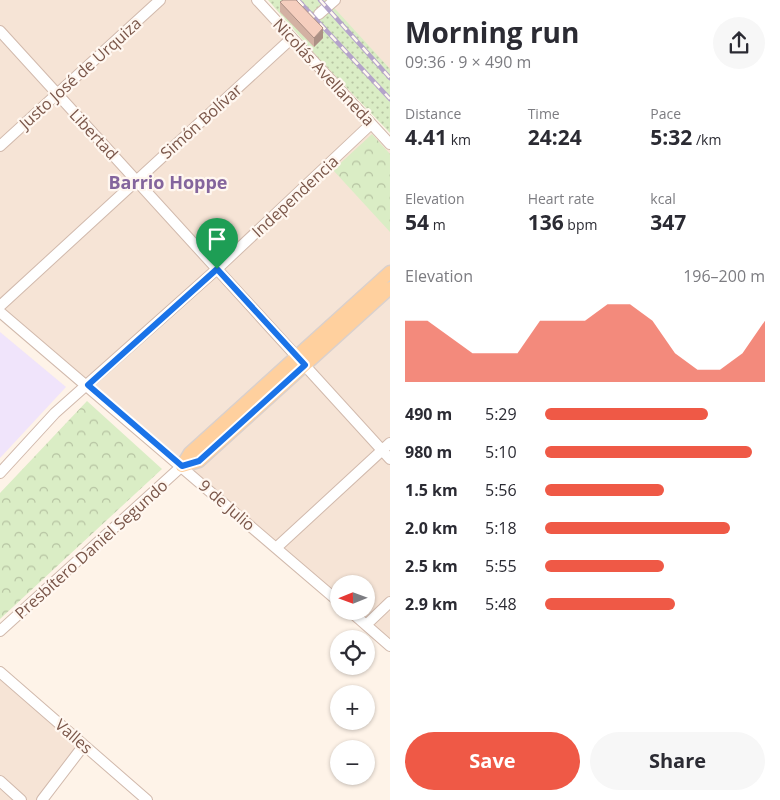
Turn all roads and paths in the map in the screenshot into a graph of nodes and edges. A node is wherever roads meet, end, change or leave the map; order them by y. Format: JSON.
{"nodes":[{"id":1,"x":160,"y":0,"type":"edge"},
{"id":2,"x":257,"y":0,"type":"edge"},
{"id":3,"x":335,"y":0,"type":"edge"},
{"id":4,"x":319,"y":14,"type":"dead end"},
{"id":5,"x":0,"y":30,"type":"edge"},
{"id":6,"x":292,"y":38,"type":"junction"},
{"id":7,"x":57,"y":94,"type":"junction"},
{"id":8,"x":371,"y":124,"type":"junction"},
{"id":9,"x":390,"y":144,"type":"edge"},
{"id":10,"x":0,"y":146,"type":"edge"},
{"id":11,"x":137,"y":179,"type":"junction"},
{"id":12,"x":217,"y":269,"type":"junction"},
{"id":13,"x":388,"y":281,"type":"edge"},
{"id":14,"x":0,"y":306,"type":"edge"},
{"id":15,"x":0,"y":312,"type":"edge"},
{"id":16,"x":301,"y":361,"type":"junction"},
{"id":17,"x":88,"y":385,"type":"junction"},
{"id":18,"x":390,"y":443,"type":"edge"},
{"id":19,"x":382,"y":451,"type":"junction"},
{"id":20,"x":390,"y":459,"type":"edge"},
{"id":21,"x":182,"y":466,"type":"junction"},
{"id":22,"x":0,"y":473,"type":"edge"},
{"id":23,"x":276,"y":548,"type":"junction"},
{"id":24,"x":330,"y":594,"type":"edge"},
{"id":25,"x":390,"y":602,"type":"edge"},
{"id":26,"x":360,"y":620,"type":"edge"},
{"id":27,"x":366,"y":625,"type":"junction"},
{"id":28,"x":0,"y":631,"type":"edge"},
{"id":29,"x":390,"y":646,"type":"edge"},
{"id":30,"x":0,"y":672,"type":"edge"},
{"id":31,"x":84,"y":745,"type":"junction"},
{"id":32,"x":0,"y":781,"type":"edge"},
{"id":33,"x":21,"y":800,"type":"edge"},
{"id":34,"x":42,"y":800,"type":"edge"},
{"id":35,"x":147,"y":800,"type":"edge"}],
"edges":[{"from":1,"to":7,"type":"street","name":"Justo José de Urquiza"},
{"from":2,"to":6,"type":"street","name":"Nicolás Avellaneda"},
{"from":3,"to":4,"type":"street"},
{"from":5,"to":7,"type":"street","name":"Libertad"},
{"from":6,"to":8,"type":"street","name":"Nicolás Avellaneda"},
{"from":6,"to":11,"type":"street","name":"Simón Bolívar"},
{"from":7,"to":10,"type":"street","name":"Justo José de Urquiza"},
{"from":7,"to":11,"type":"street","name":"Libertad"},
{"from":8,"to":9,"type":"street","name":"Nicolás Avellaneda"},
{"from":8,"to":12,"type":"street","name":"Independencia"},
{"from":11,"to":12,"type":"street","name":"Libertad"},
{"from":11,"to":14,"type":"street","name":"Simón Bolívar"},
{"from":12,"to":16,"type":"street","name":"Libertad"},
{"from":12,"to":17,"type":"street","name":"Independencia"},
{"from":13,"to":16,"type":"main road","name":"Presbítero Daniel Segundo"},
{"from":15,"to":17,"type":"street","name":"9 de Julio"},
{"from":16,"to":19,"type":"street","name":"Libertad"},
{"from":16,"to":21,"type":"main road","name":"Presbítero Daniel Segundo"},
{"from":17,"to":21,"type":"street","name":"9 de Julio"},
{"from":17,"to":22,"type":"street","name":"Independencia"},
{"from":18,"to":19,"type":"street"},
{"from":19,"to":20,"type":"street","name":"Libertad"},
{"from":19,"to":23,"type":"street"},
{"from":21,"to":23,"type":"street","name":"9 de Julio"},
{"from":21,"to":28,"type":"street","name":"Presbítero Daniel Segundo"},
{"from":23,"to":24,"type":"street","name":"9 de Julio"},
{"from":25,"to":27,"type":"street"},
{"from":26,"to":27,"type":"street"},
{"from":27,"to":29,"type":"street"},
{"from":30,"to":31,"type":"street","name":"Valles"},
{"from":31,"to":34,"type":"street"},
{"from":31,"to":35,"type":"street","name":"Valles"},
{"from":32,"to":33,"type":"street"}]}
